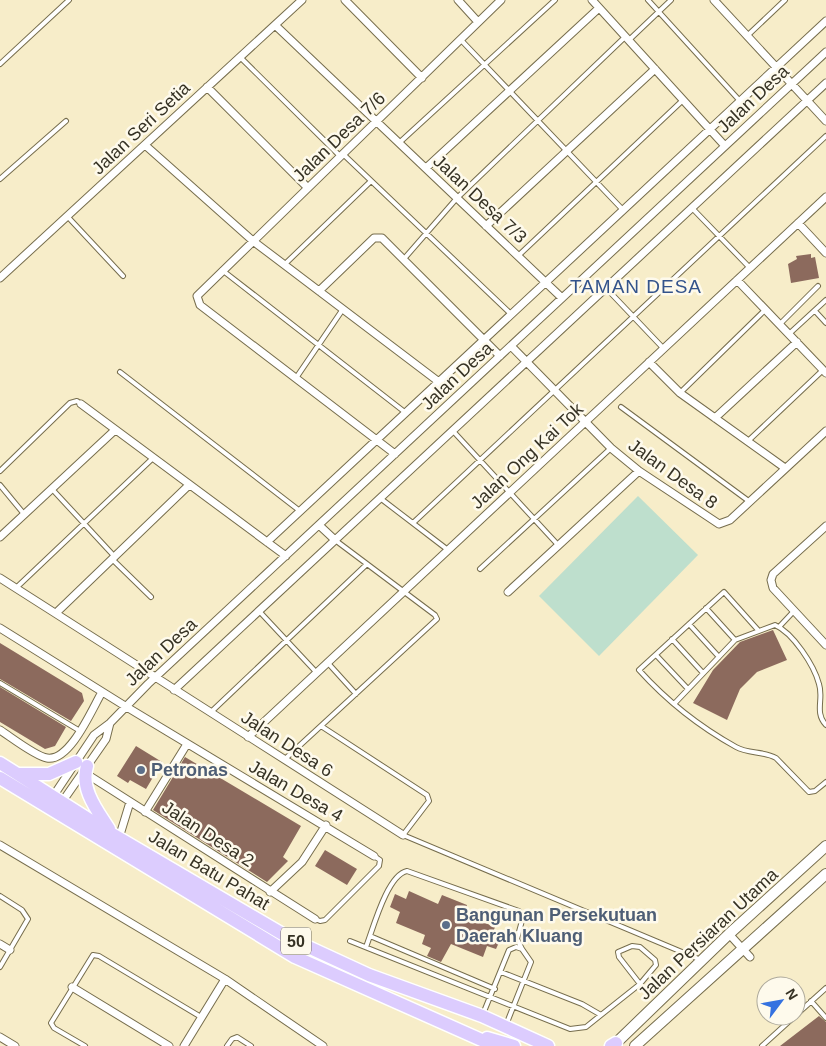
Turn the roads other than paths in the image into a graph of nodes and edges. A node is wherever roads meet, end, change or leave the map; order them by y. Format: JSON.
{"nodes":[{"id":1,"x":69,"y":0,"type":"edge"},
{"id":2,"x":302,"y":0,"type":"edge"},
{"id":3,"x":345,"y":0,"type":"edge"},
{"id":4,"x":458,"y":0,"type":"edge"},
{"id":5,"x":501,"y":0,"type":"edge"},
{"id":6,"x":555,"y":0,"type":"edge"},
{"id":7,"x":592,"y":0,"type":"edge"},
{"id":8,"x":648,"y":0,"type":"edge"},
{"id":9,"x":671,"y":0,"type":"edge"},
{"id":10,"x":714,"y":0,"type":"edge"},
{"id":11,"x":726,"y":0,"type":"edge"},
{"id":12,"x":785,"y":0,"type":"edge"},
{"id":13,"x":720,"y":6,"type":"junction"},
{"id":14,"x":599,"y":8,"type":"junction"},
{"id":15,"x":659,"y":12,"type":"junction"},
{"id":16,"x":826,"y":21,"type":"edge"},
{"id":17,"x":478,"y":22,"type":"junction"},
{"id":18,"x":275,"y":25,"type":"junction"},
{"id":19,"x":747,"y":36,"type":"junction"},
{"id":20,"x":627,"y":38,"type":"junction"},
{"id":21,"x":461,"y":40,"type":"junction"},
{"id":22,"x":826,"y":52,"type":"edge"},
{"id":23,"x":240,"y":57,"type":"junction"},
{"id":24,"x":0,"y":64,"type":"edge"},
{"id":25,"x":484,"y":65,"type":"junction"},
{"id":26,"x":776,"y":68,"type":"junction"},
{"id":27,"x":654,"y":69,"type":"junction"},
{"id":28,"x":422,"y":78,"type":"junction"},
{"id":29,"x":826,"y":83,"type":"edge"},
{"id":30,"x":791,"y":84,"type":"junction"},
{"id":31,"x":207,"y":87,"type":"junction"},
{"id":32,"x":509,"y":92,"type":"junction"},
{"id":33,"x":683,"y":100,"type":"junction"},
{"id":34,"x":807,"y":101,"type":"junction"},
{"id":35,"x":740,"y":102,"type":"junction"},
{"id":36,"x":66,"y":121,"type":"dead end"},
{"id":37,"x":826,"y":121,"type":"edge"},
{"id":38,"x":377,"y":122,"type":"junction"},
{"id":39,"x":538,"y":122,"type":"junction"},
{"id":40,"x":710,"y":129,"type":"junction"},
{"id":41,"x":826,"y":136,"type":"edge"},
{"id":42,"x":399,"y":143,"type":"junction"},
{"id":43,"x":145,"y":145,"type":"junction"},
{"id":44,"x":725,"y":146,"type":"junction"},
{"id":45,"x":566,"y":151,"type":"junction"},
{"id":46,"x":342,"y":155,"type":"junction"},
{"id":47,"x":426,"y":168,"type":"junction"},
{"id":48,"x":0,"y":179,"type":"edge"},
{"id":49,"x":371,"y":181,"type":"junction"},
{"id":50,"x":596,"y":182,"type":"junction"},
{"id":51,"x":308,"y":188,"type":"junction"},
{"id":52,"x":826,"y":197,"type":"edge"},
{"id":53,"x":457,"y":198,"type":"junction"},
{"id":54,"x":692,"y":208,"type":"junction"},
{"id":55,"x":623,"y":210,"type":"junction"},
{"id":56,"x":67,"y":216,"type":"junction"},
{"id":57,"x":798,"y":224,"type":"junction"},
{"id":58,"x":486,"y":226,"type":"junction"},
{"id":59,"x":426,"y":234,"type":"junction"},
{"id":60,"x":719,"y":236,"type":"junction"},
{"id":61,"x":253,"y":241,"type":"junction"},
{"id":62,"x":826,"y":253,"type":"edge"},
{"id":63,"x":518,"y":256,"type":"junction"},
{"id":64,"x":403,"y":260,"type":"junction"},
{"id":65,"x":284,"y":264,"type":"junction"},
{"id":66,"x":750,"y":268,"type":"junction"},
{"id":67,"x":222,"y":270,"type":"junction"},
{"id":68,"x":123,"y":276,"type":"dead end"},
{"id":69,"x":0,"y":278,"type":"edge"},
{"id":70,"x":738,"y":280,"type":"junction"},
{"id":71,"x":546,"y":282,"type":"junction"},
{"id":72,"x":818,"y":286,"type":"dead end"},
{"id":73,"x":606,"y":288,"type":"junction"},
{"id":74,"x":319,"y":291,"type":"junction"},
{"id":75,"x":562,"y":298,"type":"junction"},
{"id":76,"x":826,"y":300,"type":"edge"},
{"id":77,"x":766,"y":309,"type":"junction"},
{"id":78,"x":343,"y":310,"type":"junction"},
{"id":79,"x":815,"y":311,"type":"junction"},
{"id":80,"x":512,"y":314,"type":"junction"},
{"id":81,"x":633,"y":316,"type":"junction"},
{"id":82,"x":826,"y":323,"type":"edge"},
{"id":83,"x":780,"y":324,"type":"junction"},
{"id":84,"x":789,"y":334,"type":"junction"},
{"id":85,"x":484,"y":341,"type":"junction"},
{"id":86,"x":797,"y":342,"type":"junction"},
{"id":87,"x":319,"y":344,"type":"junction"},
{"id":88,"x":511,"y":346,"type":"junction"},
{"id":89,"x":664,"y":349,"type":"junction"},
{"id":90,"x":500,"y":356,"type":"junction"},
{"id":91,"x":526,"y":362,"type":"junction"},
{"id":92,"x":649,"y":362,"type":"junction"},
{"id":93,"x":120,"y":372,"type":"dead end"},
{"id":94,"x":825,"y":372,"type":"edge"},
{"id":95,"x":296,"y":378,"type":"junction"},
{"id":96,"x":439,"y":382,"type":"junction"},
{"id":97,"x":554,"y":390,"type":"junction"},
{"id":98,"x":680,"y":392,"type":"junction"},
{"id":99,"x":81,"y":404,"type":"joint"},
{"id":100,"x":621,"y":407,"type":"dead end"},
{"id":101,"x":406,"y":413,"type":"junction"},
{"id":102,"x":715,"y":418,"type":"junction"},
{"id":103,"x":584,"y":423,"type":"junction"},
{"id":104,"x":115,"y":430,"type":"junction"},
{"id":105,"x":453,"y":430,"type":"junction"},
{"id":106,"x":826,"y":431,"type":"edge"},
{"id":107,"x":377,"y":440,"type":"junction"},
{"id":108,"x":748,"y":442,"type":"junction"},
{"id":109,"x":611,"y":448,"type":"junction"},
{"id":110,"x":395,"y":454,"type":"junction"},
{"id":111,"x":153,"y":458,"type":"junction"},
{"id":112,"x":480,"y":460,"type":"junction"},
{"id":113,"x":785,"y":468,"type":"junction"},
{"id":114,"x":0,"y":471,"type":"edge"},
{"id":115,"x":639,"y":471,"type":"junction"},
{"id":116,"x":189,"y":484,"type":"junction"},
{"id":117,"x":0,"y":485,"type":"edge"},
{"id":118,"x":52,"y":489,"type":"junction"},
{"id":119,"x":510,"y":492,"type":"junction"},
{"id":120,"x":380,"y":498,"type":"junction"},
{"id":121,"x":750,"y":502,"type":"junction"},
{"id":122,"x":300,"y":511,"type":"junction"},
{"id":123,"x":25,"y":514,"type":"junction"},
{"id":124,"x":534,"y":518,"type":"junction"},
{"id":125,"x":412,"y":523,"type":"junction"},
{"id":126,"x":84,"y":524,"type":"junction"},
{"id":127,"x":319,"y":525,"type":"junction"},
{"id":128,"x":826,"y":526,"type":"edge"},
{"id":129,"x":0,"y":537,"type":"edge"},
{"id":130,"x":335,"y":540,"type":"junction"},
{"id":131,"x":267,"y":542,"type":"junction"},
{"id":132,"x":559,"y":546,"type":"junction"},
{"id":133,"x":448,"y":550,"type":"junction"},
{"id":134,"x":286,"y":556,"type":"junction"},
{"id":135,"x":114,"y":558,"type":"junction"},
{"id":136,"x":367,"y":564,"type":"junction"},
{"id":137,"x":480,"y":569,"type":"dead end"},
{"id":138,"x":0,"y":578,"type":"edge"},
{"id":139,"x":16,"y":588,"type":"junction"},
{"id":140,"x":403,"y":591,"type":"junction"},
{"id":141,"x":508,"y":592,"type":"dead end"},
{"id":142,"x":151,"y":597,"type":"dead end"},
{"id":143,"x":706,"y":608,"type":"junction"},
{"id":144,"x":259,"y":611,"type":"junction"},
{"id":145,"x":794,"y":611,"type":"junction"},
{"id":146,"x":56,"y":613,"type":"junction"},
{"id":147,"x":689,"y":624,"type":"junction"},
{"id":148,"x":779,"y":627,"type":"junction"},
{"id":149,"x":0,"y":628,"type":"edge"},
{"id":150,"x":758,"y":630,"type":"junction"},
{"id":151,"x":286,"y":640,"type":"junction"},
{"id":152,"x":672,"y":640,"type":"junction"},
{"id":153,"x":735,"y":640,"type":"junction"},
{"id":154,"x":826,"y":645,"type":"edge"},
{"id":155,"x":656,"y":655,"type":"junction"},
{"id":156,"x":720,"y":656,"type":"junction"},
{"id":157,"x":327,"y":662,"type":"junction"},
{"id":158,"x":316,"y":672,"type":"junction"},
{"id":159,"x":703,"y":672,"type":"junction"},
{"id":160,"x":155,"y":678,"type":"junction"},
{"id":161,"x":0,"y":683,"type":"edge"},
{"id":162,"x":688,"y":689,"type":"junction"},
{"id":163,"x":174,"y":690,"type":"junction"},
{"id":164,"x":102,"y":692,"type":"junction"},
{"id":165,"x":356,"y":694,"type":"junction"},
{"id":166,"x":128,"y":704,"type":"junction"},
{"id":167,"x":674,"y":704,"type":"junction"},
{"id":168,"x":210,"y":713,"type":"junction"},
{"id":169,"x":110,"y":723,"type":"junction"},
{"id":170,"x":321,"y":726,"type":"junction"},
{"id":171,"x":826,"y":726,"type":"edge"},
{"id":172,"x":0,"y":730,"type":"edge"},
{"id":173,"x":80,"y":731,"type":"junction"},
{"id":174,"x":248,"y":737,"type":"junction"},
{"id":175,"x":187,"y":744,"type":"junction"},
{"id":176,"x":284,"y":760,"type":"junction"},
{"id":177,"x":0,"y":763,"type":"edge"},
{"id":178,"x":83,"y":767,"type":"junction"},
{"id":179,"x":18,"y":774,"type":"junction"},
{"id":180,"x":0,"y":778,"type":"edge"},
{"id":181,"x":826,"y":782,"type":"edge"},
{"id":182,"x":130,"y":802,"type":"junction"},
{"id":183,"x":54,"y":804,"type":"junction"},
{"id":184,"x":145,"y":812,"type":"junction"},
{"id":185,"x":326,"y":825,"type":"junction"},
{"id":186,"x":403,"y":835,"type":"junction"},
{"id":187,"x":116,"y":836,"type":"junction"},
{"id":188,"x":0,"y":845,"type":"edge"},
{"id":189,"x":826,"y":846,"type":"edge"},
{"id":190,"x":374,"y":856,"type":"joint"},
{"id":191,"x":826,"y":874,"type":"edge"},
{"id":192,"x":270,"y":892,"type":"junction"},
{"id":193,"x":0,"y":896,"type":"edge"},
{"id":194,"x":315,"y":919,"type":"joint"},
{"id":195,"x":729,"y":934,"type":"junction"},
{"id":196,"x":370,"y":936,"type":"junction"},
{"id":197,"x":350,"y":940,"type":"dead end"},
{"id":198,"x":0,"y":944,"type":"edge"},
{"id":199,"x":366,"y":946,"type":"junction"},
{"id":200,"x":742,"y":948,"type":"junction"},
{"id":201,"x":522,"y":949,"type":"junction"},
{"id":202,"x":10,"y":950,"type":"junction"},
{"id":203,"x":750,"y":957,"type":"dead end"},
{"id":204,"x":702,"y":961,"type":"junction"},
{"id":205,"x":0,"y":967,"type":"edge"},
{"id":206,"x":501,"y":972,"type":"junction"},
{"id":207,"x":226,"y":979,"type":"junction"},
{"id":208,"x":523,"y":981,"type":"junction"},
{"id":209,"x":640,"y":984,"type":"junction"},
{"id":210,"x":72,"y":987,"type":"junction"},
{"id":211,"x":826,"y":988,"type":"edge"},
{"id":212,"x":495,"y":989,"type":"junction"},
{"id":213,"x":492,"y":996,"type":"junction"},
{"id":214,"x":811,"y":1000,"type":"junction"},
{"id":215,"x":806,"y":1005,"type":"edge"},
{"id":216,"x":513,"y":1006,"type":"junction"},
{"id":217,"x":601,"y":1015,"type":"junction"},
{"id":218,"x":482,"y":1016,"type":"junction"},
{"id":219,"x":201,"y":1017,"type":"junction"},
{"id":220,"x":826,"y":1018,"type":"edge"},
{"id":221,"x":506,"y":1026,"type":"junction"},
{"id":222,"x":783,"y":1026,"type":"edge"},
{"id":223,"x":629,"y":1031,"type":"junction"},
{"id":224,"x":467,"y":1033,"type":"junction"},
{"id":225,"x":0,"y":1037,"type":"edge"},
{"id":226,"x":638,"y":1044,"type":"edge"},
{"id":227,"x":613,"y":1045,"type":"edge"},
{"id":228,"x":15,"y":1046,"type":"edge"},
{"id":229,"x":86,"y":1046,"type":"edge"},
{"id":230,"x":169,"y":1046,"type":"edge"},
{"id":231,"x":184,"y":1046,"type":"edge"},
{"id":232,"x":227,"y":1046,"type":"edge"},
{"id":233,"x":251,"y":1046,"type":"edge"},
{"id":234,"x":323,"y":1046,"type":"edge"},
{"id":235,"x":496,"y":1046,"type":"edge"},
{"id":236,"x":514,"y":1046,"type":"edge"},
{"id":237,"x":548,"y":1046,"type":"edge"},
{"id":238,"x":762,"y":1046,"type":"edge"}],
"edges":[{"from":1,"to":24,"type":"lane"},
{"from":2,"to":18,"type":"street","name":"Jalan Seri Setia"},
{"from":3,"to":28,"type":"street"},
{"from":4,"to":17,"type":"street"},
{"from":5,"to":17,"type":"street","name":"Jalan Desa 7/6"},
{"from":6,"to":25,"type":"lane"},
{"from":7,"to":14,"type":"street"},
{"from":8,"to":15,"type":"lane"},
{"from":9,"to":15,"type":"lane"},
{"from":10,"to":13,"type":"street"},
{"from":11,"to":13,"type":"street"},
{"from":12,"to":19,"type":"lane"},
{"from":13,"to":19,"type":"street"},
{"from":14,"to":20,"type":"street"},
{"from":14,"to":32,"type":"street"},
{"from":15,"to":20,"type":"lane"},
{"from":15,"to":35,"type":"lane"},
{"from":16,"to":26,"type":"street","name":"Jalan Desa"},
{"from":17,"to":21,"type":"street","name":"Jalan Desa 7/6"},
{"from":18,"to":23,"type":"street","name":"Jalan Seri Setia"},
{"from":18,"to":38,"type":"street","name":"Jalan Desa 7/3"},
{"from":19,"to":26,"type":"street"},
{"from":20,"to":27,"type":"street"},
{"from":20,"to":39,"type":"lane"},
{"from":21,"to":25,"type":"lane"},
{"from":21,"to":28,"type":"street","name":"Jalan Desa 7/6"},
{"from":22,"to":30,"type":"street","name":"Jalan Desa"},
{"from":23,"to":31,"type":"street","name":"Jalan Seri Setia"},
{"from":23,"to":46,"type":"lane"},
{"from":25,"to":32,"type":"lane"},
{"from":25,"to":42,"type":"lane"},
{"from":26,"to":30,"type":"street"},
{"from":26,"to":35,"type":"street","name":"Jalan Desa"},
{"from":27,"to":33,"type":"street"},
{"from":27,"to":45,"type":"street"},
{"from":28,"to":38,"type":"street","name":"Jalan Desa 7/6"},
{"from":29,"to":34,"type":"street","name":"Jalan Desa"},
{"from":30,"to":34,"type":"street"},
{"from":30,"to":44,"type":"street","name":"Jalan Desa"},
{"from":31,"to":43,"type":"street","name":"Jalan Seri Setia"},
{"from":31,"to":51,"type":"street"},
{"from":32,"to":39,"type":"lane"},
{"from":32,"to":47,"type":"street"},
{"from":33,"to":40,"type":"street"},
{"from":33,"to":50,"type":"lane"},
{"from":34,"to":37,"type":"street"},
{"from":34,"to":54,"type":"street","name":"Jalan Desa"},
{"from":35,"to":40,"type":"street","name":"Jalan Desa"},
{"from":36,"to":48,"type":"lane"},
{"from":38,"to":42,"type":"street","name":"Jalan Desa 7/3"},
{"from":38,"to":46,"type":"street","name":"Jalan Desa 7/6"},
{"from":39,"to":45,"type":"lane"},
{"from":39,"to":53,"type":"lane"},
{"from":40,"to":44,"type":"street"},
{"from":40,"to":55,"type":"street","name":"Jalan Desa"},
{"from":41,"to":60,"type":"lane"},
{"from":42,"to":47,"type":"street","name":"Jalan Desa 7/3"},
{"from":43,"to":56,"type":"street","name":"Jalan Seri Setia"},
{"from":43,"to":61,"type":"street"},
{"from":44,"to":75,"type":"street","name":"Jalan Desa"},
{"from":45,"to":50,"type":"lane"},
{"from":45,"to":58,"type":"street"},
{"from":46,"to":49,"type":"lane"},
{"from":46,"to":51,"type":"street","name":"Jalan Desa 7/6"},
{"from":47,"to":53,"type":"street","name":"Jalan Desa 7/3"},
{"from":49,"to":59,"type":"lane"},
{"from":49,"to":65,"type":"lane"},
{"from":50,"to":55,"type":"lane"},
{"from":50,"to":63,"type":"lane"},
{"from":51,"to":61,"type":"street","name":"Jalan Desa 7/6"},
{"from":52,"to":57,"type":"street","name":"Jalan Ong Kai Tok"},
{"from":53,"to":58,"type":"street","name":"Jalan Desa 7/3"},
{"from":53,"to":59,"type":"lane"},
{"from":54,"to":60,"type":"lane"},
{"from":54,"to":73,"type":"street","name":"Jalan Desa"},
{"from":55,"to":71,"type":"street","name":"Jalan Desa"},
{"from":56,"to":68,"type":"lane"},
{"from":56,"to":69,"type":"street","name":"Jalan Seri Setia"},
{"from":57,"to":62,"type":"street"},
{"from":57,"to":66,"type":"street","name":"Jalan Ong Kai Tok"},
{"from":58,"to":63,"type":"street","name":"Jalan Desa 7/3"},
{"from":59,"to":64,"type":"lane"},
{"from":59,"to":80,"type":"lane"},
{"from":60,"to":66,"type":"lane"},
{"from":60,"to":81,"type":"lane"},
{"from":61,"to":65,"type":"street"},
{"from":61,"to":67,"type":"street","name":"Jalan Desa 7/6"},
{"from":63,"to":71,"type":"street","name":"Jalan Desa 7/3"},
{"from":64,"to":74,"type":"street"},
{"from":64,"to":85,"type":"street"},
{"from":65,"to":74,"type":"street"},
{"from":66,"to":70,"type":"street","name":"Jalan Ong Kai Tok"},
{"from":67,"to":87,"type":"lane"},
{"from":67,"to":95,"type":"street","name":"Jalan Desa 7/6"},
{"from":70,"to":77,"type":"street"},
{"from":70,"to":89,"type":"street","name":"Jalan Ong Kai Tok"},
{"from":71,"to":75,"type":"street","name":"Jalan Desa 7/3"},
{"from":71,"to":80,"type":"street","name":"Jalan Desa"},
{"from":72,"to":83,"type":"lane"},
{"from":73,"to":81,"type":"lane"},
{"from":73,"to":91,"type":"street","name":"Jalan Desa"},
{"from":74,"to":78,"type":"street"},
{"from":75,"to":88,"type":"street","name":"Jalan Desa"},
{"from":76,"to":79,"type":"lane"},
{"from":77,"to":83,"type":"street"},
{"from":77,"to":98,"type":"lane"},
{"from":78,"to":87,"type":"lane"},
{"from":78,"to":96,"type":"street"},
{"from":79,"to":82,"type":"lane"},
{"from":79,"to":84,"type":"lane"},
{"from":80,"to":85,"type":"street","name":"Jalan Desa"},
{"from":81,"to":89,"type":"lane"},
{"from":81,"to":97,"type":"lane"},
{"from":83,"to":84,"type":"street"},
{"from":84,"to":86,"type":"street"},
{"from":85,"to":90,"type":"street"},
{"from":85,"to":96,"type":"street","name":"Jalan Desa"},
{"from":86,"to":94,"type":"street"},
{"from":86,"to":102,"type":"street"},
{"from":87,"to":95,"type":"lane"},
{"from":87,"to":101,"type":"lane"},
{"from":88,"to":90,"type":"street","name":"Jalan Desa"},
{"from":88,"to":91,"type":"street","name":"Jalan Desa 8"},
{"from":89,"to":92,"type":"street","name":"Jalan Ong Kai Tok"},
{"from":90,"to":110,"type":"street","name":"Jalan Desa"},
{"from":91,"to":97,"type":"street","name":"Jalan Desa 8"},
{"from":91,"to":105,"type":"street","name":"Jalan Desa"},
{"from":92,"to":98,"type":"street"},
{"from":92,"to":103,"type":"street","name":"Jalan Ong Kai Tok"},
{"from":93,"to":122,"type":"lane"},
{"from":94,"to":108,"type":"lane"},
{"from":95,"to":107,"type":"street"},
{"from":96,"to":101,"type":"street","name":"Jalan Desa"},
{"from":97,"to":103,"type":"street","name":"Jalan Desa 8"},
{"from":97,"to":112,"type":"lane"},
{"from":98,"to":102,"type":"street"},
{"from":99,"to":104,"type":"street"},
{"from":99,"to":114,"type":"lane"},
{"from":100,"to":121,"type":"lane"},
{"from":101,"to":107,"type":"street","name":"Jalan Desa"},
{"from":102,"to":108,"type":"street"},
{"from":103,"to":109,"type":"street","name":"Jalan Desa 8"},
{"from":103,"to":119,"type":"street","name":"Jalan Ong Kai Tok"},
{"from":104,"to":111,"type":"street"},
{"from":104,"to":118,"type":"street"},
{"from":105,"to":112,"type":"lane"},
{"from":105,"to":120,"type":"street","name":"Jalan Desa"},
{"from":106,"to":113,"type":"street","name":"Jalan Desa 8"},
{"from":107,"to":110,"type":"street"},
{"from":107,"to":122,"type":"street","name":"Jalan Desa"},
{"from":108,"to":113,"type":"street"},
{"from":109,"to":115,"type":"street","name":"Jalan Desa 8"},
{"from":109,"to":124,"type":"lane"},
{"from":110,"to":127,"type":"street","name":"Jalan Desa"},
{"from":111,"to":116,"type":"street"},
{"from":111,"to":126,"type":"lane"},
{"from":112,"to":119,"type":"lane"},
{"from":112,"to":125,"type":"lane"},
{"from":113,"to":121,"type":"street","name":"Jalan Desa 8"},
{"from":115,"to":121,"type":"street","name":"Jalan Desa 8"},
{"from":115,"to":132,"type":"street"},
{"from":116,"to":131,"type":"street"},
{"from":116,"to":135,"type":"street"},
{"from":117,"to":123,"type":"lane"},
{"from":118,"to":123,"type":"street"},
{"from":118,"to":126,"type":"lane"},
{"from":119,"to":124,"type":"lane"},
{"from":119,"to":133,"type":"street","name":"Jalan Ong Kai Tok"},
{"from":120,"to":125,"type":"lane"},
{"from":120,"to":130,"type":"street","name":"Jalan Desa"},
{"from":122,"to":131,"type":"street","name":"Jalan Desa"},
{"from":123,"to":129,"type":"street"},
{"from":124,"to":132,"type":"lane"},
{"from":124,"to":137,"type":"lane"},
{"from":125,"to":133,"type":"lane"},
{"from":126,"to":135,"type":"lane"},
{"from":126,"to":139,"type":"lane"},
{"from":127,"to":130,"type":"street"},
{"from":127,"to":134,"type":"street","name":"Jalan Desa"},
{"from":128,"to":145,"type":"street"},
{"from":130,"to":136,"type":"lane"},
{"from":130,"to":144,"type":"street","name":"Jalan Desa"},
{"from":131,"to":134,"type":"street"},
{"from":132,"to":141,"type":"street"},
{"from":133,"to":140,"type":"street","name":"Jalan Ong Kai Tok"},
{"from":134,"to":160,"type":"street","name":"Jalan Desa"},
{"from":135,"to":142,"type":"lane"},
{"from":135,"to":146,"type":"street"},
{"from":136,"to":140,"type":"lane"},
{"from":136,"to":151,"type":"lane"},
{"from":138,"to":139,"type":"street","name":"Jalan Desa 6"},
{"from":139,"to":146,"type":"street","name":"Jalan Desa 6"},
{"from":140,"to":157,"type":"street","name":"Jalan Ong Kai Tok"},
{"from":140,"to":165,"type":"lane"},
{"from":143,"to":147,"type":"lane"},
{"from":143,"to":150,"type":"lane"},
{"from":143,"to":153,"type":"lane"},
{"from":144,"to":151,"type":"lane"},
{"from":144,"to":163,"type":"street","name":"Jalan Desa"},
{"from":145,"to":148,"type":"lane"},
{"from":145,"to":154,"type":"street"},
{"from":146,"to":160,"type":"street","name":"Jalan Desa 6"},
{"from":147,"to":152,"type":"lane"},
{"from":147,"to":156,"type":"lane"},
{"from":148,"to":150,"type":"lane"},
{"from":148,"to":171,"type":"lane"},
{"from":149,"to":164,"type":"street","name":"Jalan Desa 4"},
{"from":150,"to":153,"type":"lane"},
{"from":151,"to":158,"type":"lane"},
{"from":151,"to":168,"type":"lane"},
{"from":152,"to":155,"type":"lane"},
{"from":152,"to":159,"type":"lane"},
{"from":153,"to":156,"type":"lane"},
{"from":155,"to":162,"type":"lane"},
{"from":155,"to":167,"type":"lane"},
{"from":156,"to":159,"type":"lane"},
{"from":157,"to":158,"type":"street","name":"Jalan Ong Kai Tok"},
{"from":157,"to":165,"type":"lane"},
{"from":158,"to":174,"type":"street","name":"Jalan Ong Kai Tok"},
{"from":159,"to":162,"type":"lane"},
{"from":160,"to":163,"type":"street","name":"Jalan Desa 6"},
{"from":160,"to":166,"type":"street","name":"Jalan Desa"},
{"from":161,"to":173,"type":"lane"},
{"from":162,"to":167,"type":"lane"},
{"from":163,"to":168,"type":"street","name":"Jalan Desa 6"},
{"from":164,"to":166,"type":"street","name":"Jalan Desa 4"},
{"from":164,"to":173,"type":"street"},
{"from":165,"to":170,"type":"lane"},
{"from":166,"to":169,"type":"street","name":"Jalan Desa"},
{"from":166,"to":175,"type":"street","name":"Jalan Desa 4"},
{"from":167,"to":181,"type":"lane"},
{"from":168,"to":174,"type":"street","name":"Jalan Desa 6"},
{"from":169,"to":178,"type":"street","name":"Jalan Desa"},
{"from":169,"to":178,"type":"street","name":"Jalan Desa"},
{"from":170,"to":176,"type":"lane"},
{"from":170,"to":186,"type":"lane"},
{"from":172,"to":173,"type":"street"},
{"from":174,"to":176,"type":"street","name":"Jalan Desa 6"},
{"from":175,"to":184,"type":"street"},
{"from":175,"to":185,"type":"street","name":"Jalan Desa 4"},
{"from":176,"to":186,"type":"street","name":"Jalan Desa 6"},
{"from":177,"to":179,"type":"highway","name":"Jalan Batu Pahat","number":"50"},
{"from":178,"to":179,"type":"highway"},
{"from":178,"to":182,"type":"street","name":"Jalan Desa 2"},
{"from":178,"to":183,"type":"street","name":"Jalan Desa"},
{"from":178,"to":183,"type":"street","name":"Jalan Desa"},
{"from":178,"to":187,"type":"highway"},
{"from":179,"to":183,"type":"highway","name":"Jalan Batu Pahat","number":"50"},
{"from":180,"to":183,"type":"highway","name":"Jalan Batu Pahat","number":"50"},
{"from":182,"to":184,"type":"street","name":"Jalan Desa 2"},
{"from":182,"to":187,"type":"street"},
{"from":183,"to":187,"type":"highway","name":"Jalan Batu Pahat","number":"50"},
{"from":183,"to":224,"type":"highway","name":"Jalan Batu Pahat","number":"50"},
{"from":184,"to":192,"type":"street","name":"Jalan Desa 2"},
{"from":185,"to":190,"type":"street","name":"Jalan Desa 4"},
{"from":185,"to":192,"type":"street"},
{"from":186,"to":204,"type":"lane"},
{"from":187,"to":218,"type":"highway","name":"Jalan Batu Pahat","number":"50"},
{"from":188,"to":207,"type":"street"},
{"from":189,"to":195,"type":"street","name":"Jalan Persiaran Utama"},
{"from":190,"to":194,"type":"lane"},
{"from":191,"to":200,"type":"street","name":"Jalan Persiaran Utama"},
{"from":192,"to":194,"type":"street","name":"Jalan Desa 2"},
{"from":193,"to":202,"type":"lane"},
{"from":195,"to":200,"type":"street"},
{"from":195,"to":204,"type":"street","name":"Jalan Persiaran Utama"},
{"from":196,"to":199,"type":"lane"},
{"from":196,"to":201,"type":"lane"},
{"from":196,"to":212,"type":"lane"},
{"from":197,"to":199,"type":"lane"},
{"from":198,"to":202,"type":"street"},
{"from":199,"to":213,"type":"lane"},
{"from":200,"to":203,"type":"street"},
{"from":200,"to":226,"type":"street","name":"Jalan Persiaran Utama"},
{"from":201,"to":206,"type":"lane"},
{"from":201,"to":208,"type":"lane"},
{"from":202,"to":205,"type":"lane"},
{"from":204,"to":223,"type":"street","name":"Jalan Persiaran Utama"},
{"from":206,"to":208,"type":"lane"},
{"from":206,"to":212,"type":"lane"},
{"from":207,"to":219,"type":"street"},
{"from":207,"to":234,"type":"street"},
{"from":208,"to":216,"type":"lane"},
{"from":208,"to":217,"type":"lane"},
{"from":209,"to":209,"type":"lane"},
{"from":209,"to":217,"type":"lane"},
{"from":210,"to":219,"type":"lane"},
{"from":210,"to":229,"type":"lane"},
{"from":210,"to":230,"type":"street"},
{"from":211,"to":214,"type":"lane"},
{"from":212,"to":213,"type":"lane"},
{"from":213,"to":216,"type":"lane"},
{"from":213,"to":218,"type":"lane"},
{"from":214,"to":215,"type":"lane"},
{"from":214,"to":220,"type":"lane"},
{"from":216,"to":217,"type":"lane"},
{"from":216,"to":221,"type":"lane"},
{"from":218,"to":221,"type":"highway","name":"Jalan Batu Pahat","number":"50"},
{"from":219,"to":231,"type":"street"},
{"from":221,"to":237,"type":"highway","name":"Jalan Batu Pahat","number":"50"},
{"from":222,"to":238,"type":"lane"},
{"from":223,"to":226,"type":"street"},
{"from":223,"to":227,"type":"street","name":"Jalan Persiaran Utama"},
{"from":224,"to":235,"type":"highway","name":"Jalan Batu Pahat","number":"50"},
{"from":224,"to":236,"type":"highway"},
{"from":225,"to":228,"type":"street"},
{"from":232,"to":233,"type":"lane"}]}
